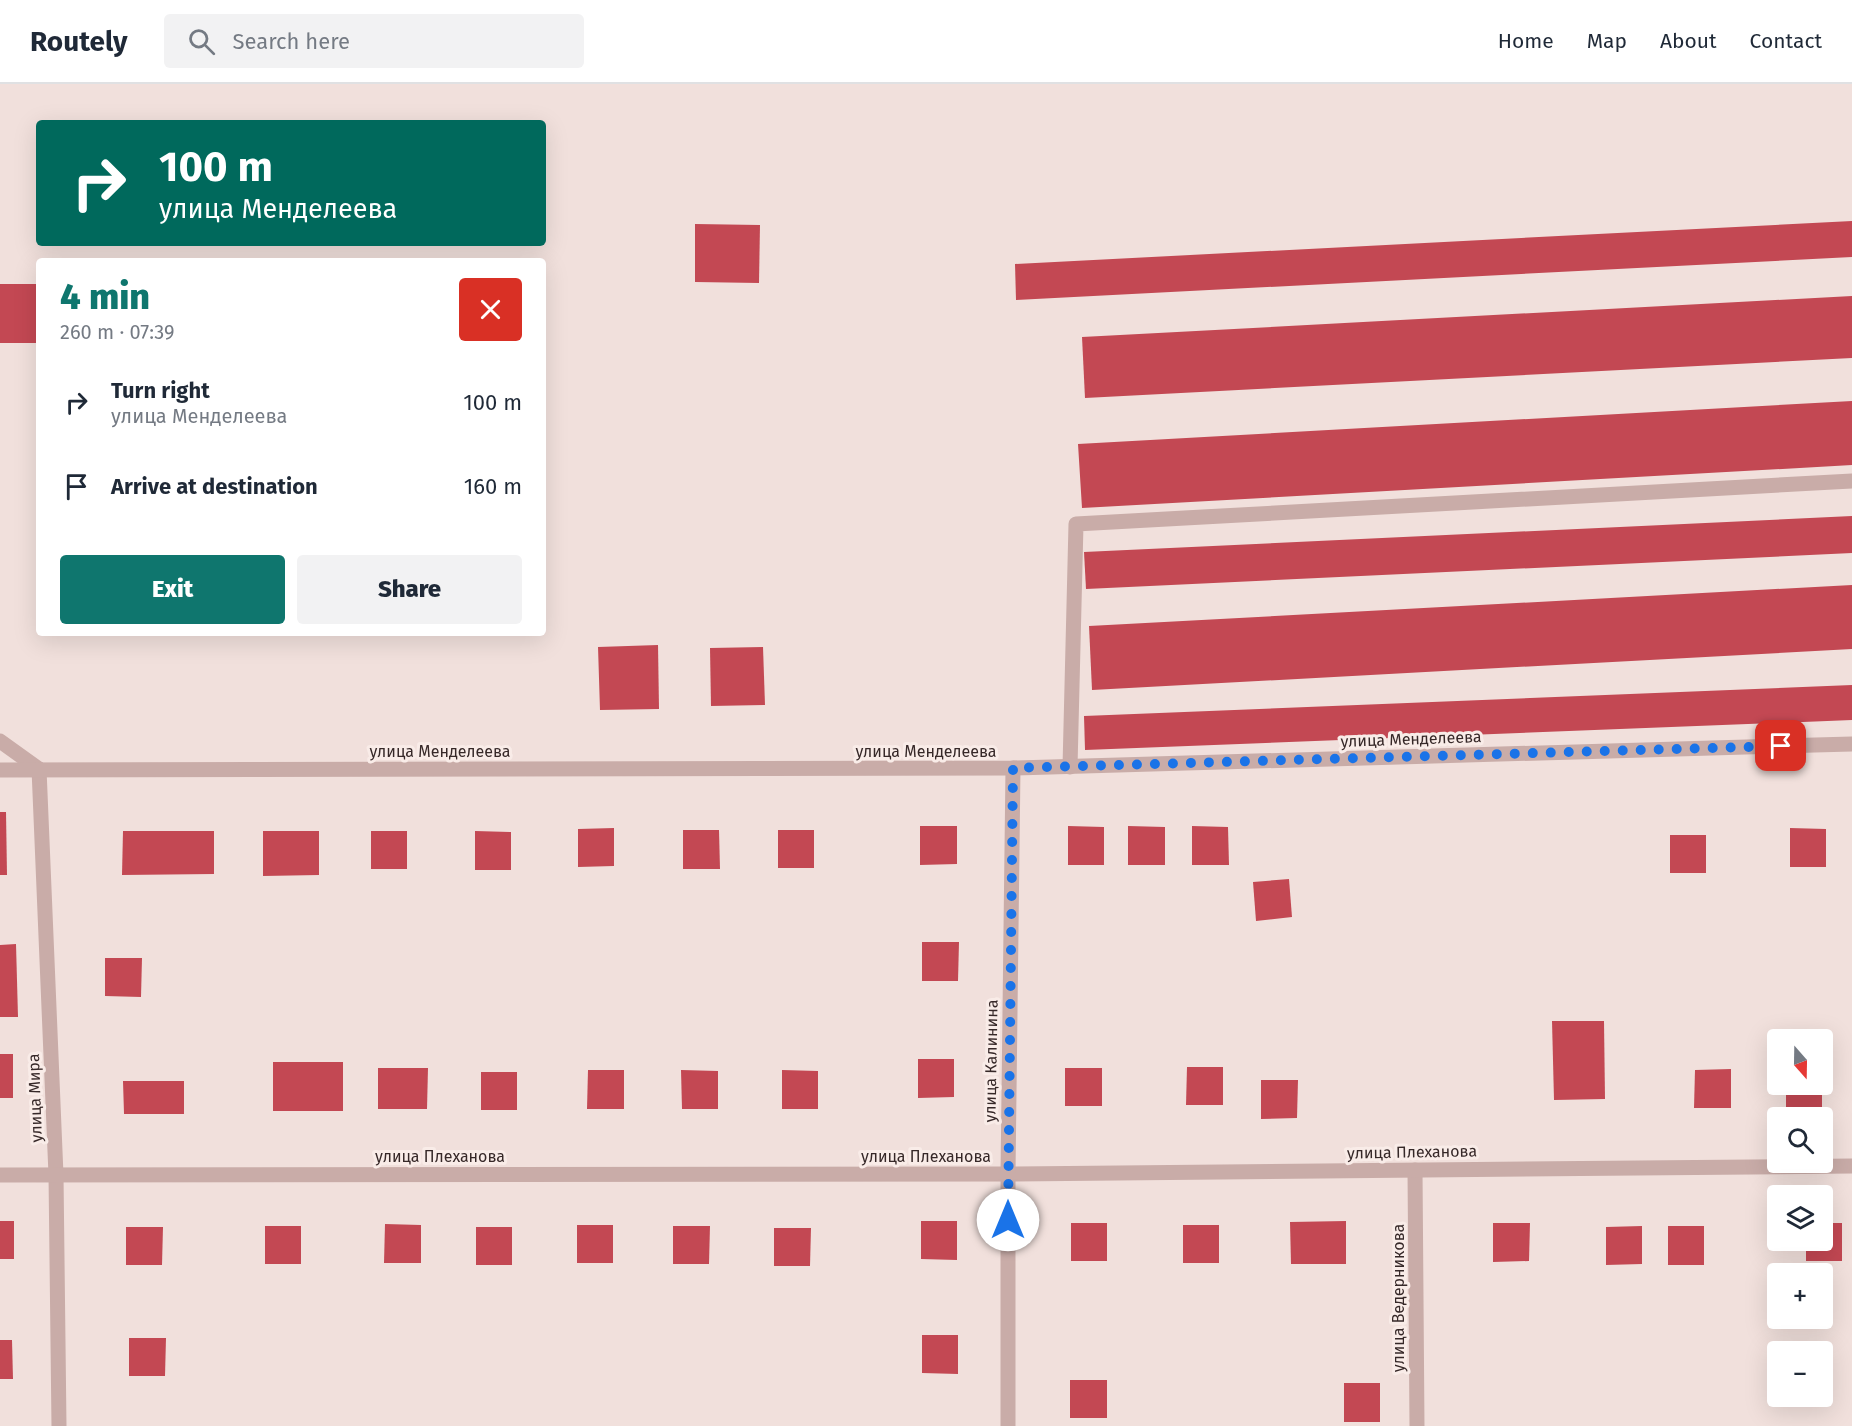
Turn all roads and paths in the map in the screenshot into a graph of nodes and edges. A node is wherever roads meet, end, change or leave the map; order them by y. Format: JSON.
{"nodes":[{"id":1,"x":1852,"y":482,"type":"edge"},
{"id":2,"x":0,"y":741,"type":"edge"},
{"id":3,"x":1852,"y":744,"type":"edge"},
{"id":4,"x":1070,"y":767,"type":"junction"},
{"id":5,"x":1013,"y":768,"type":"junction"},
{"id":6,"x":39,"y":769,"type":"junction"},
{"id":7,"x":0,"y":770,"type":"edge"},
{"id":8,"x":1852,"y":1166,"type":"edge"},
{"id":9,"x":1415,"y":1170,"type":"junction"},
{"id":10,"x":1008,"y":1174,"type":"junction"},
{"id":11,"x":0,"y":1175,"type":"edge"},
{"id":12,"x":56,"y":1175,"type":"junction"},
{"id":13,"x":59,"y":1426,"type":"edge"},
{"id":14,"x":1008,"y":1426,"type":"edge"},
{"id":15,"x":1417,"y":1426,"type":"edge"}],
"edges":[{"from":1,"to":4,"type":"street"},
{"from":2,"to":6,"type":"street"},
{"from":3,"to":4,"type":"street","name":"улица Менделеева"},
{"from":4,"to":5,"type":"street","name":"улица Менделеева"},
{"from":5,"to":6,"type":"street","name":"улица Менделеева"},
{"from":5,"to":10,"type":"street","name":"улица Калинина"},
{"from":6,"to":7,"type":"street","name":"улица Менделеева"},
{"from":6,"to":12,"type":"street","name":"улица Мира"},
{"from":8,"to":9,"type":"street","name":"улица Плеханова"},
{"from":9,"to":10,"type":"street","name":"улица Плеханова"},
{"from":9,"to":15,"type":"street","name":"улица Ведерникова"},
{"from":10,"to":12,"type":"street","name":"улица Плеханова"},
{"from":10,"to":14,"type":"street","name":"улица Калинина"},
{"from":11,"to":12,"type":"street","name":"улица Плеханова"},
{"from":12,"to":13,"type":"street","name":"улица Мира"}]}
